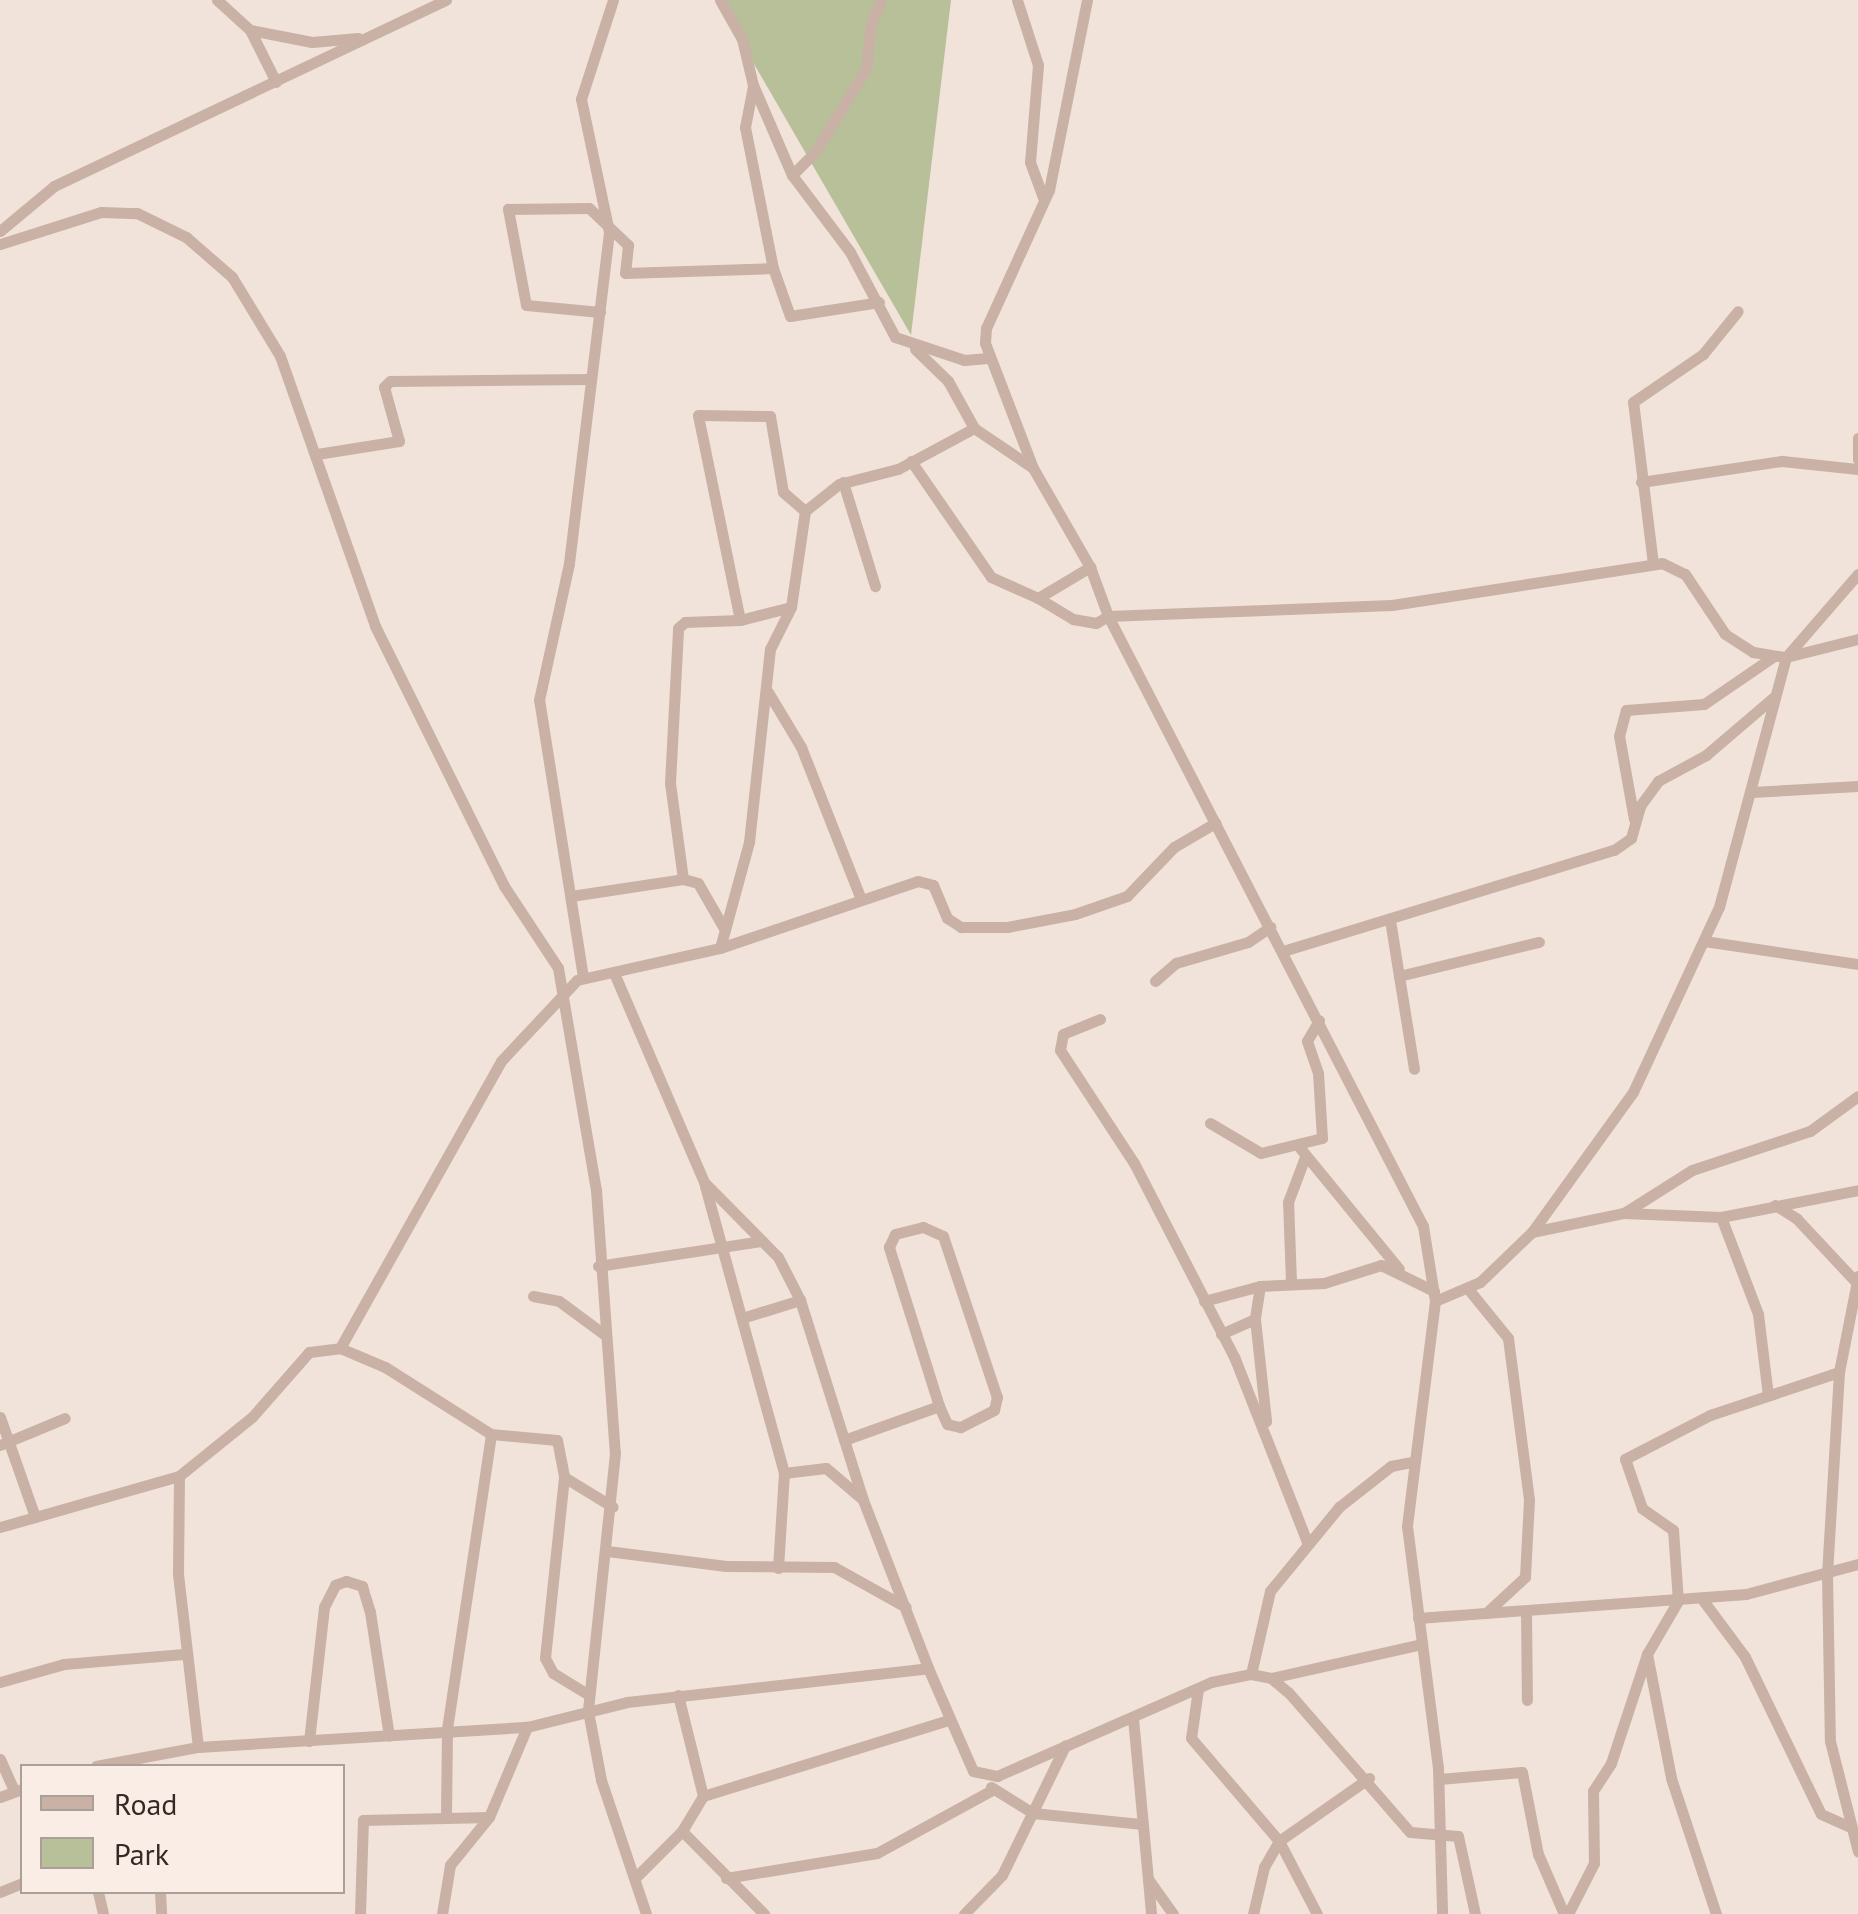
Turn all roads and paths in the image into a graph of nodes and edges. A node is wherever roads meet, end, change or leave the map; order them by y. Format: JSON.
{"nodes":[{"id":1,"x":217,"y":0,"type":"edge"},
{"id":2,"x":446,"y":0,"type":"edge"},
{"id":3,"x":613,"y":0,"type":"edge"},
{"id":4,"x":720,"y":0,"type":"edge"},
{"id":5,"x":881,"y":0,"type":"edge"},
{"id":6,"x":1017,"y":0,"type":"edge"},
{"id":7,"x":1087,"y":0,"type":"edge"},
{"id":8,"x":250,"y":30,"type":"junction"},
{"id":9,"x":376,"y":34,"type":"junction"},
{"id":10,"x":276,"y":82,"type":"junction"},
{"id":11,"x":753,"y":84,"type":"junction"},
{"id":12,"x":792,"y":175,"type":"junction"},
{"id":13,"x":1044,"y":200,"type":"junction"},
{"id":14,"x":0,"y":231,"type":"edge"},
{"id":15,"x":609,"y":232,"type":"junction"},
{"id":16,"x":0,"y":244,"type":"edge"},
{"id":17,"x":773,"y":268,"type":"junction"},
{"id":18,"x":625,"y":274,"type":"junction"},
{"id":19,"x":602,"y":276,"type":"junction"},
{"id":20,"x":880,"y":302,"type":"junction"},
{"id":21,"x":1738,"y":310,"type":"dead end"},
{"id":22,"x":600,"y":312,"type":"junction"},
{"id":23,"x":912,"y":346,"type":"junction"},
{"id":24,"x":988,"y":358,"type":"junction"},
{"id":25,"x":591,"y":379,"type":"junction"},
{"id":26,"x":974,"y":428,"type":"junction"},
{"id":27,"x":1858,"y":438,"type":"edge"},
{"id":28,"x":317,"y":454,"type":"junction"},
{"id":29,"x":1858,"y":459,"type":"edge"},
{"id":30,"x":911,"y":461,"type":"junction"},
{"id":31,"x":1033,"y":468,"type":"junction"},
{"id":32,"x":1858,"y":468,"type":"edge"},
{"id":33,"x":843,"y":482,"type":"junction"},
{"id":34,"x":1641,"y":482,"type":"junction"},
{"id":35,"x":805,"y":511,"type":"junction"},
{"id":36,"x":1653,"y":564,"type":"junction"},
{"id":37,"x":1090,"y":567,"type":"junction"},
{"id":38,"x":1858,"y":574,"type":"edge"},
{"id":39,"x":875,"y":586,"type":"dead end"},
{"id":40,"x":1038,"y":598,"type":"junction"},
{"id":41,"x":791,"y":607,"type":"junction"},
{"id":42,"x":1108,"y":616,"type":"junction"},
{"id":43,"x":740,"y":620,"type":"junction"},
{"id":44,"x":1858,"y":639,"type":"edge"},
{"id":45,"x":1780,"y":657,"type":"junction"},
{"id":46,"x":767,"y":692,"type":"junction"},
{"id":47,"x":1775,"y":696,"type":"junction"},
{"id":48,"x":1858,"y":786,"type":"edge"},
{"id":49,"x":1752,"y":792,"type":"junction"},
{"id":50,"x":1215,"y":824,"type":"junction"},
{"id":51,"x":1635,"y":824,"type":"junction"},
{"id":52,"x":683,"y":879,"type":"junction"},
{"id":53,"x":571,"y":896,"type":"junction"},
{"id":54,"x":860,"y":897,"type":"junction"},
{"id":55,"x":1390,"y":920,"type":"junction"},
{"id":56,"x":1270,"y":927,"type":"junction"},
{"id":57,"x":724,"y":930,"type":"junction"},
{"id":58,"x":1704,"y":941,"type":"junction"},
{"id":59,"x":1538,"y":942,"type":"dead end"},
{"id":60,"x":720,"y":948,"type":"junction"},
{"id":61,"x":1282,"y":951,"type":"junction"},
{"id":62,"x":1858,"y":964,"type":"edge"},
{"id":63,"x":614,"y":974,"type":"junction"},
{"id":64,"x":1400,"y":976,"type":"junction"},
{"id":65,"x":583,"y":977,"type":"junction"},
{"id":66,"x":1155,"y":981,"type":"dead end"},
{"id":67,"x":566,"y":991,"type":"junction"},
{"id":68,"x":1100,"y":1020,"type":"dead end"},
{"id":69,"x":1319,"y":1020,"type":"junction"},
{"id":70,"x":1414,"y":1069,"type":"dead end"},
{"id":71,"x":1858,"y":1096,"type":"edge"},
{"id":72,"x":1210,"y":1123,"type":"dead end"},
{"id":73,"x":1302,"y":1152,"type":"junction"},
{"id":74,"x":704,"y":1182,"type":"junction"},
{"id":75,"x":1858,"y":1190,"type":"edge"},
{"id":76,"x":1775,"y":1205,"type":"junction"},
{"id":77,"x":1624,"y":1214,"type":"junction"},
{"id":78,"x":1721,"y":1216,"type":"junction"},
{"id":79,"x":1532,"y":1232,"type":"junction"},
{"id":80,"x":762,"y":1241,"type":"junction"},
{"id":81,"x":720,"y":1247,"type":"junction"},
{"id":82,"x":598,"y":1266,"type":"junction"},
{"id":83,"x":1401,"y":1272,"type":"junction"},
{"id":84,"x":1857,"y":1279,"type":"edge"},
{"id":85,"x":1292,"y":1282,"type":"junction"},
{"id":86,"x":1260,"y":1286,"type":"junction"},
{"id":87,"x":1469,"y":1290,"type":"junction"},
{"id":88,"x":533,"y":1296,"type":"dead end"},
{"id":89,"x":1434,"y":1296,"type":"junction"},
{"id":90,"x":800,"y":1300,"type":"junction"},
{"id":91,"x":1204,"y":1301,"type":"junction"},
{"id":92,"x":742,"y":1318,"type":"junction"},
{"id":93,"x":1255,"y":1319,"type":"junction"},
{"id":94,"x":1222,"y":1334,"type":"junction"},
{"id":95,"x":605,"y":1335,"type":"junction"},
{"id":96,"x":340,"y":1348,"type":"junction"},
{"id":97,"x":1839,"y":1372,"type":"junction"},
{"id":98,"x":1768,"y":1395,"type":"junction"},
{"id":99,"x":939,"y":1406,"type":"junction"},
{"id":100,"x":0,"y":1418,"type":"edge"},
{"id":101,"x":64,"y":1418,"type":"dead end"},
{"id":102,"x":491,"y":1434,"type":"junction"},
{"id":103,"x":1268,"y":1435,"type":"junction"},
{"id":104,"x":844,"y":1440,"type":"junction"},
{"id":105,"x":4,"y":1443,"type":"edge"},
{"id":106,"x":1412,"y":1462,"type":"junction"},
{"id":107,"x":784,"y":1473,"type":"junction"},
{"id":108,"x":179,"y":1476,"type":"junction"},
{"id":109,"x":564,"y":1477,"type":"junction"},
{"id":110,"x":863,"y":1500,"type":"junction"},
{"id":111,"x":613,"y":1508,"type":"junction"},
{"id":112,"x":35,"y":1516,"type":"junction"},
{"id":113,"x":0,"y":1526,"type":"edge"},
{"id":114,"x":1308,"y":1544,"type":"junction"},
{"id":115,"x":607,"y":1551,"type":"junction"},
{"id":116,"x":1858,"y":1564,"type":"edge"},
{"id":117,"x":778,"y":1568,"type":"junction"},
{"id":118,"x":1827,"y":1574,"type":"junction"},
{"id":119,"x":1702,"y":1599,"type":"junction"},
{"id":120,"x":1678,"y":1602,"type":"junction"},
{"id":121,"x":906,"y":1608,"type":"junction"},
{"id":122,"x":1526,"y":1612,"type":"junction"},
{"id":123,"x":1486,"y":1613,"type":"junction"},
{"id":124,"x":1418,"y":1618,"type":"junction"},
{"id":125,"x":1422,"y":1644,"type":"junction"},
{"id":126,"x":184,"y":1654,"type":"junction"},
{"id":127,"x":1646,"y":1654,"type":"junction"},
{"id":128,"x":928,"y":1668,"type":"junction"},
{"id":129,"x":1251,"y":1674,"type":"junction"},
{"id":130,"x":1271,"y":1678,"type":"junction"},
{"id":131,"x":0,"y":1682,"type":"edge"},
{"id":132,"x":1198,"y":1689,"type":"junction"},
{"id":133,"x":589,"y":1695,"type":"junction"},
{"id":134,"x":678,"y":1695,"type":"junction"},
{"id":135,"x":1527,"y":1700,"type":"dead end"},
{"id":136,"x":588,"y":1711,"type":"junction"},
{"id":137,"x":1133,"y":1718,"type":"junction"},
{"id":138,"x":949,"y":1720,"type":"junction"},
{"id":139,"x":527,"y":1728,"type":"junction"},
{"id":140,"x":448,"y":1729,"type":"junction"},
{"id":141,"x":388,"y":1736,"type":"junction"},
{"id":142,"x":309,"y":1740,"type":"junction"},
{"id":143,"x":1065,"y":1746,"type":"junction"},
{"id":144,"x":198,"y":1748,"type":"junction"},
{"id":145,"x":0,"y":1759,"type":"edge"},
{"id":146,"x":107,"y":1764,"type":"edge"},
{"id":147,"x":973,"y":1771,"type":"junction"},
{"id":148,"x":1369,"y":1778,"type":"junction"},
{"id":149,"x":1439,"y":1778,"type":"junction"},
{"id":150,"x":994,"y":1789,"type":"junction"},
{"id":151,"x":18,"y":1790,"type":"edge"},
{"id":152,"x":703,"y":1796,"type":"junction"},
{"id":153,"x":0,"y":1797,"type":"edge"},
{"id":154,"x":1033,"y":1813,"type":"junction"},
{"id":155,"x":446,"y":1814,"type":"junction"},
{"id":156,"x":489,"y":1817,"type":"junction"},
{"id":157,"x":1142,"y":1824,"type":"junction"},
{"id":158,"x":1850,"y":1827,"type":"junction"},
{"id":159,"x":682,"y":1832,"type":"junction"},
{"id":160,"x":1444,"y":1836,"type":"junction"},
{"id":161,"x":1279,"y":1842,"type":"junction"},
{"id":162,"x":1858,"y":1852,"type":"edge"},
{"id":163,"x":637,"y":1876,"type":"junction"},
{"id":164,"x":726,"y":1878,"type":"junction"},
{"id":165,"x":1148,"y":1879,"type":"junction"},
{"id":166,"x":360,"y":1914,"type":"edge"},
{"id":167,"x":442,"y":1914,"type":"edge"},
{"id":168,"x":646,"y":1914,"type":"edge"},
{"id":169,"x":764,"y":1914,"type":"edge"},
{"id":170,"x":964,"y":1914,"type":"edge"},
{"id":171,"x":1150,"y":1914,"type":"edge"},
{"id":172,"x":1174,"y":1914,"type":"edge"},
{"id":173,"x":1253,"y":1914,"type":"edge"},
{"id":174,"x":1315,"y":1914,"type":"edge"},
{"id":175,"x":1442,"y":1914,"type":"edge"},
{"id":176,"x":1475,"y":1914,"type":"edge"},
{"id":177,"x":1566,"y":1914,"type":"edge"},
{"id":178,"x":1716,"y":1914,"type":"edge"}],
"edges":[{"from":1,"to":8,"type":"street"},
{"from":2,"to":9,"type":"street"},
{"from":3,"to":15,"type":"street"},
{"from":4,"to":11,"type":"street"},
{"from":5,"to":12,"type":"street"},
{"from":6,"to":13,"type":"street"},
{"from":7,"to":13,"type":"street"},
{"from":8,"to":9,"type":"street"},
{"from":8,"to":10,"type":"street"},
{"from":9,"to":10,"type":"street"},
{"from":10,"to":14,"type":"street"},
{"from":11,"to":12,"type":"street"},
{"from":11,"to":17,"type":"street"},
{"from":12,"to":20,"type":"street"},
{"from":13,"to":24,"type":"street"},
{"from":15,"to":18,"type":"street"},
{"from":15,"to":19,"type":"street"},
{"from":15,"to":22,"type":"street"},
{"from":16,"to":28,"type":"street"},
{"from":17,"to":18,"type":"street"},
{"from":17,"to":20,"type":"street"},
{"from":18,"to":19,"type":"street"},
{"from":19,"to":22,"type":"street"},
{"from":20,"to":23,"type":"street"},
{"from":21,"to":34,"type":"street"},
{"from":22,"to":25,"type":"street"},
{"from":23,"to":24,"type":"street"},
{"from":23,"to":26,"type":"street"},
{"from":24,"to":31,"type":"street"},
{"from":25,"to":28,"type":"street"},
{"from":25,"to":53,"type":"street"},
{"from":26,"to":30,"type":"street"},
{"from":26,"to":31,"type":"street"},
{"from":27,"to":29,"type":"street"},
{"from":28,"to":67,"type":"street"},
{"from":30,"to":33,"type":"street"},
{"from":30,"to":40,"type":"street"},
{"from":31,"to":37,"type":"street"},
{"from":32,"to":34,"type":"street"},
{"from":33,"to":35,"type":"street"},
{"from":33,"to":39,"type":"street"},
{"from":34,"to":36,"type":"street"},
{"from":35,"to":41,"type":"street"},
{"from":35,"to":43,"type":"street"},
{"from":36,"to":42,"type":"street"},
{"from":36,"to":45,"type":"street"},
{"from":37,"to":40,"type":"street"},
{"from":37,"to":42,"type":"street"},
{"from":38,"to":45,"type":"street"},
{"from":40,"to":42,"type":"street"},
{"from":41,"to":43,"type":"street"},
{"from":41,"to":46,"type":"street"},
{"from":42,"to":50,"type":"street"},
{"from":43,"to":52,"type":"street"},
{"from":44,"to":45,"type":"street"},
{"from":45,"to":47,"type":"street"},
{"from":45,"to":51,"type":"street"},
{"from":46,"to":54,"type":"street"},
{"from":46,"to":57,"type":"street"},
{"from":47,"to":49,"type":"street"},
{"from":47,"to":51,"type":"street"},
{"from":48,"to":49,"type":"street"},
{"from":49,"to":58,"type":"street"},
{"from":50,"to":54,"type":"street"},
{"from":50,"to":56,"type":"street"},
{"from":51,"to":55,"type":"street"},
{"from":52,"to":53,"type":"street"},
{"from":52,"to":57,"type":"street"},
{"from":53,"to":65,"type":"street"},
{"from":54,"to":60,"type":"street"},
{"from":55,"to":61,"type":"street"},
{"from":55,"to":64,"type":"street"},
{"from":56,"to":61,"type":"street"},
{"from":56,"to":66,"type":"street"},
{"from":57,"to":60,"type":"street"},
{"from":58,"to":62,"type":"street"},
{"from":58,"to":79,"type":"street"},
{"from":59,"to":64,"type":"street"},
{"from":60,"to":63,"type":"street"},
{"from":61,"to":69,"type":"street"},
{"from":63,"to":65,"type":"street"},
{"from":63,"to":74,"type":"street"},
{"from":64,"to":70,"type":"street"},
{"from":65,"to":67,"type":"street"},
{"from":67,"to":82,"type":"street"},
{"from":67,"to":96,"type":"street"},
{"from":68,"to":91,"type":"street"},
{"from":69,"to":73,"type":"street"},
{"from":69,"to":89,"type":"street"},
{"from":71,"to":77,"type":"street"},
{"from":72,"to":73,"type":"street"},
{"from":73,"to":83,"type":"street"},
{"from":73,"to":85,"type":"street"},
{"from":74,"to":80,"type":"street"},
{"from":74,"to":81,"type":"street"},
{"from":75,"to":76,"type":"street"},
{"from":76,"to":78,"type":"street"},
{"from":76,"to":84,"type":"street"},
{"from":77,"to":78,"type":"street"},
{"from":77,"to":79,"type":"street"},
{"from":78,"to":98,"type":"street"},
{"from":79,"to":87,"type":"street"},
{"from":80,"to":81,"type":"street"},
{"from":80,"to":90,"type":"street"},
{"from":81,"to":82,"type":"street"},
{"from":81,"to":92,"type":"street"},
{"from":82,"to":95,"type":"street"},
{"from":83,"to":85,"type":"street"},
{"from":83,"to":89,"type":"street"},
{"from":84,"to":97,"type":"street"},
{"from":85,"to":86,"type":"street"},
{"from":86,"to":91,"type":"street"},
{"from":86,"to":93,"type":"street"},
{"from":87,"to":89,"type":"street"},
{"from":87,"to":123,"type":"street"},
{"from":88,"to":95,"type":"street"},
{"from":89,"to":106,"type":"street"},
{"from":90,"to":92,"type":"street"},
{"from":90,"to":104,"type":"street"},
{"from":91,"to":94,"type":"street"},
{"from":92,"to":107,"type":"street"},
{"from":93,"to":94,"type":"street"},
{"from":93,"to":103,"type":"street"},
{"from":94,"to":103,"type":"street"},
{"from":95,"to":111,"type":"street"},
{"from":96,"to":102,"type":"street"},
{"from":96,"to":108,"type":"street"},
{"from":97,"to":98,"type":"street"},
{"from":97,"to":118,"type":"street"},
{"from":98,"to":120,"type":"street"},
{"from":99,"to":99,"type":"street"},
{"from":99,"to":104,"type":"street"},
{"from":100,"to":105,"type":"street"},
{"from":101,"to":105,"type":"street"},
{"from":102,"to":109,"type":"street"},
{"from":102,"to":140,"type":"street"},
{"from":103,"to":114,"type":"street"},
{"from":104,"to":110,"type":"street"},
{"from":105,"to":112,"type":"street"},
{"from":106,"to":114,"type":"street"},
{"from":106,"to":124,"type":"street"},
{"from":107,"to":110,"type":"street"},
{"from":107,"to":117,"type":"street"},
{"from":108,"to":112,"type":"street"},
{"from":108,"to":126,"type":"street"},
{"from":109,"to":111,"type":"street"},
{"from":109,"to":133,"type":"street"},
{"from":110,"to":121,"type":"street"},
{"from":111,"to":115,"type":"street"},
{"from":112,"to":113,"type":"street"},
{"from":114,"to":129,"type":"street"},
{"from":115,"to":117,"type":"street"},
{"from":115,"to":133,"type":"street"},
{"from":116,"to":118,"type":"street"},
{"from":117,"to":121,"type":"street"},
{"from":118,"to":119,"type":"street"},
{"from":118,"to":158,"type":"street"},
{"from":119,"to":120,"type":"street"},
{"from":119,"to":158,"type":"street"},
{"from":120,"to":122,"type":"street"},
{"from":120,"to":127,"type":"street"},
{"from":121,"to":128,"type":"street"},
{"from":122,"to":123,"type":"street"},
{"from":122,"to":135,"type":"street"},
{"from":123,"to":124,"type":"street"},
{"from":124,"to":125,"type":"street"},
{"from":125,"to":130,"type":"street"},
{"from":125,"to":149,"type":"street"},
{"from":126,"to":131,"type":"street"},
{"from":126,"to":144,"type":"street"},
{"from":127,"to":177,"type":"street"},
{"from":127,"to":178,"type":"street"},
{"from":128,"to":134,"type":"street"},
{"from":128,"to":138,"type":"street"},
{"from":129,"to":130,"type":"street"},
{"from":129,"to":132,"type":"street"},
{"from":130,"to":148,"type":"street"},
{"from":132,"to":137,"type":"street"},
{"from":132,"to":161,"type":"street"},
{"from":133,"to":136,"type":"street"},
{"from":134,"to":136,"type":"street"},
{"from":134,"to":152,"type":"street"},
{"from":136,"to":139,"type":"street"},
{"from":136,"to":163,"type":"street"},
{"from":137,"to":143,"type":"street"},
{"from":137,"to":157,"type":"street"},
{"from":138,"to":147,"type":"street"},
{"from":138,"to":152,"type":"street"},
{"from":139,"to":140,"type":"street"},
{"from":139,"to":156,"type":"street"},
{"from":140,"to":141,"type":"street"},
{"from":140,"to":155,"type":"street"},
{"from":141,"to":142,"type":"street"},
{"from":141,"to":142,"type":"street"},
{"from":142,"to":144,"type":"street"},
{"from":143,"to":147,"type":"street"},
{"from":143,"to":154,"type":"street"},
{"from":144,"to":146,"type":"street"},
{"from":145,"to":151,"type":"street"},
{"from":147,"to":150,"type":"street"},
{"from":148,"to":160,"type":"street"},
{"from":148,"to":161,"type":"street"},
{"from":149,"to":160,"type":"street"},
{"from":149,"to":177,"type":"street"},
{"from":150,"to":154,"type":"street"},
{"from":150,"to":164,"type":"street"},
{"from":151,"to":153,"type":"street"},
{"from":152,"to":159,"type":"street"},
{"from":154,"to":157,"type":"street"},
{"from":154,"to":170,"type":"street"},
{"from":155,"to":156,"type":"street"},
{"from":155,"to":166,"type":"street"},
{"from":156,"to":167,"type":"street"},
{"from":157,"to":165,"type":"street"},
{"from":158,"to":162,"type":"street"},
{"from":159,"to":163,"type":"street"},
{"from":159,"to":164,"type":"street"},
{"from":160,"to":175,"type":"street"},
{"from":160,"to":176,"type":"street"},
{"from":161,"to":173,"type":"street"},
{"from":161,"to":174,"type":"street"},
{"from":163,"to":168,"type":"street"},
{"from":164,"to":169,"type":"street"},
{"from":165,"to":171,"type":"street"},
{"from":165,"to":172,"type":"street"}]}
